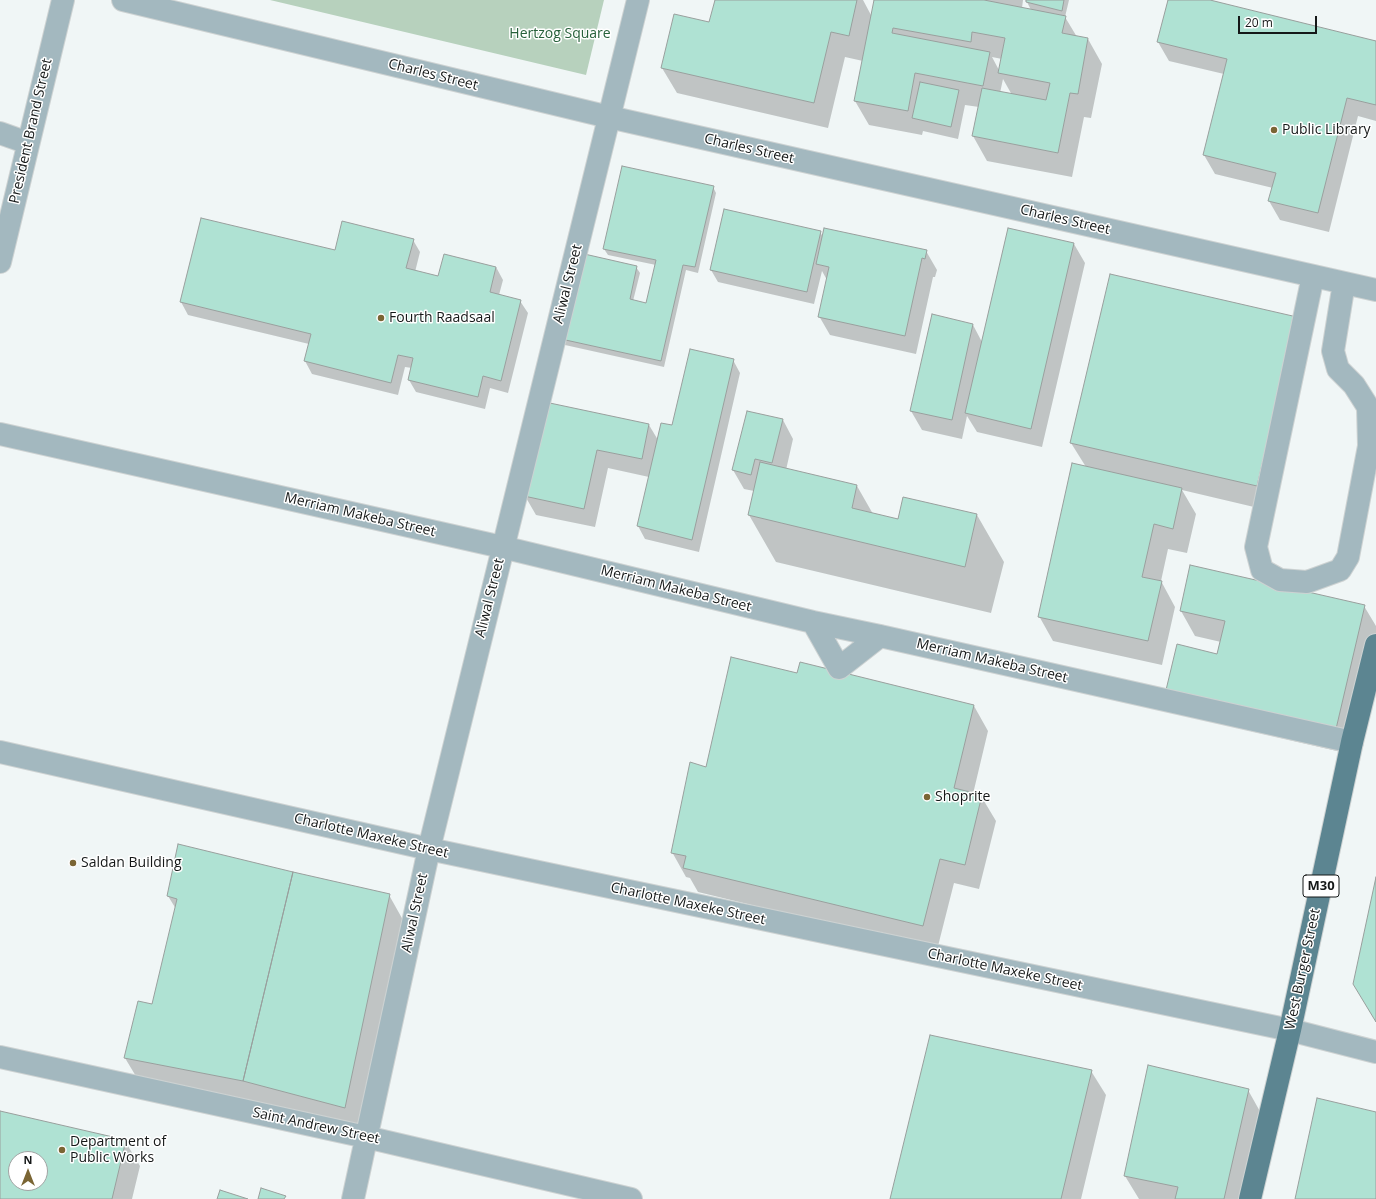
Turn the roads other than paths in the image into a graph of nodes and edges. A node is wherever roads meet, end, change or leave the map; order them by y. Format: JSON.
{"nodes":[{"id":1,"x":63,"y":0,"type":"edge"},
{"id":2,"x":123,"y":0,"type":"edge"},
{"id":3,"x":638,"y":0,"type":"edge"},
{"id":4,"x":609,"y":117,"type":"junction"},
{"id":5,"x":0,"y":133,"type":"edge"},
{"id":6,"x":28,"y":143,"type":"junction"},
{"id":7,"x":0,"y":262,"type":"edge"},
{"id":8,"x":1313,"y":276,"type":"junction"},
{"id":9,"x":1344,"y":283,"type":"junction"},
{"id":10,"x":1376,"y":290,"type":"edge"},
{"id":11,"x":1301,"y":338,"type":"junction"},
{"id":12,"x":1335,"y":344,"type":"junction"},
{"id":13,"x":0,"y":434,"type":"edge"},
{"id":14,"x":502,"y":547,"type":"junction"},
{"id":15,"x":813,"y":622,"type":"junction"},
{"id":16,"x":880,"y":636,"type":"junction"},
{"id":17,"x":1376,"y":645,"type":"edge"},
{"id":18,"x":1352,"y":742,"type":"junction"},
{"id":19,"x":0,"y":752,"type":"edge"},
{"id":20,"x":429,"y":850,"type":"junction"},
{"id":21,"x":1290,"y":1030,"type":"junction"},
{"id":22,"x":1376,"y":1052,"type":"edge"},
{"id":23,"x":0,"y":1057,"type":"edge"},
{"id":24,"x":366,"y":1137,"type":"junction"},
{"id":25,"x":353,"y":1199,"type":"edge"},
{"id":26,"x":631,"y":1199,"type":"edge"},
{"id":27,"x":1250,"y":1199,"type":"edge"}],
"edges":[{"from":1,"to":6,"type":"street","name":"President Brand Street"},
{"from":2,"to":4,"type":"street","name":"Charles Street"},
{"from":3,"to":4,"type":"street","name":"Aliwal Street"},
{"from":4,"to":8,"type":"street","name":"Charles Street"},
{"from":4,"to":14,"type":"street","name":"Aliwal Street"},
{"from":5,"to":6,"type":"street"},
{"from":6,"to":7,"type":"street","name":"President Brand Street"},
{"from":8,"to":9,"type":"street","name":"Charles Street"},
{"from":8,"to":11,"type":"street"},
{"from":9,"to":10,"type":"street","name":"Charles Street"},
{"from":9,"to":12,"type":"street"},
{"from":11,"to":12,"type":"street"},
{"from":11,"to":12,"type":"street"},
{"from":13,"to":14,"type":"street","name":"Merriam Makeba Street"},
{"from":14,"to":15,"type":"street","name":"Merriam Makeba Street"},
{"from":14,"to":20,"type":"street","name":"Aliwal Street"},
{"from":15,"to":16,"type":"street","name":"Merriam Makeba Street"},
{"from":15,"to":16,"type":"street"},
{"from":16,"to":18,"type":"street","name":"Merriam Makeba Street"},
{"from":17,"to":18,"type":"main road","name":"West Burger Street","number":"M30"},
{"from":18,"to":21,"type":"main road","name":"West Burger Street","number":"M30"},
{"from":19,"to":20,"type":"street","name":"Charlotte Maxeke Street"},
{"from":20,"to":21,"type":"street","name":"Charlotte Maxeke Street"},
{"from":20,"to":24,"type":"street","name":"Aliwal Street"},
{"from":21,"to":22,"type":"street","name":"Charlotte Maxeke Street"},
{"from":21,"to":27,"type":"main road","name":"West Burger Street","number":"M30"},
{"from":23,"to":24,"type":"street","name":"Saint Andrew Street"},
{"from":24,"to":25,"type":"street","name":"Aliwal Street"},
{"from":24,"to":26,"type":"street","name":"Saint Andrew Street"}]}
